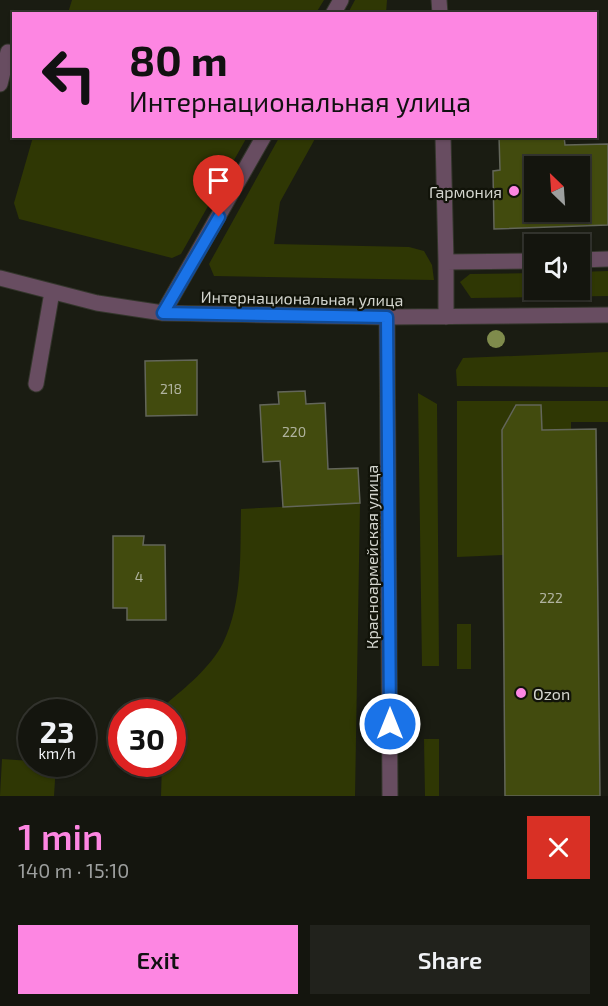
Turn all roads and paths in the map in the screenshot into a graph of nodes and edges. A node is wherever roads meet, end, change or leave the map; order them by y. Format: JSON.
{"nodes":[{"id":1,"x":8,"y":52,"type":"dead end"},
{"id":2,"x":0,"y":84,"type":"edge"},
{"id":3,"x":263,"y":138,"type":"edge"},
{"id":4,"x":443,"y":138,"type":"edge"},
{"id":5,"x":590,"y":260,"type":"edge"},
{"id":6,"x":608,"y":260,"type":"edge"},
{"id":7,"x":524,"y":261,"type":"edge"},
{"id":8,"x":446,"y":262,"type":"junction"},
{"id":9,"x":0,"y":278,"type":"edge"},
{"id":10,"x":52,"y":292,"type":"junction"},
{"id":11,"x":163,"y":313,"type":"junction"},
{"id":12,"x":608,"y":315,"type":"edge"},
{"id":13,"x":387,"y":317,"type":"junction"},
{"id":14,"x":446,"y":317,"type":"junction"},
{"id":15,"x":36,"y":384,"type":"dead end"},
{"id":16,"x":390,"y":796,"type":"edge"}],
"edges":[{"from":1,"to":2,"type":"street"},
{"from":3,"to":11,"type":"street"},
{"from":4,"to":8,"type":"street"},
{"from":5,"to":6,"type":"street"},
{"from":7,"to":8,"type":"street"},
{"from":8,"to":14,"type":"street"},
{"from":9,"to":10,"type":"street","name":"Интернациональная улица"},
{"from":10,"to":11,"type":"street","name":"Интернациональная улица"},
{"from":10,"to":15,"type":"street"},
{"from":11,"to":13,"type":"street","name":"Интернациональная улица"},
{"from":12,"to":14,"type":"street","name":"Интернациональная улица"},
{"from":13,"to":14,"type":"street","name":"Интернациональная улица"},
{"from":13,"to":16,"type":"street","name":"Красноармейская улица"}]}
